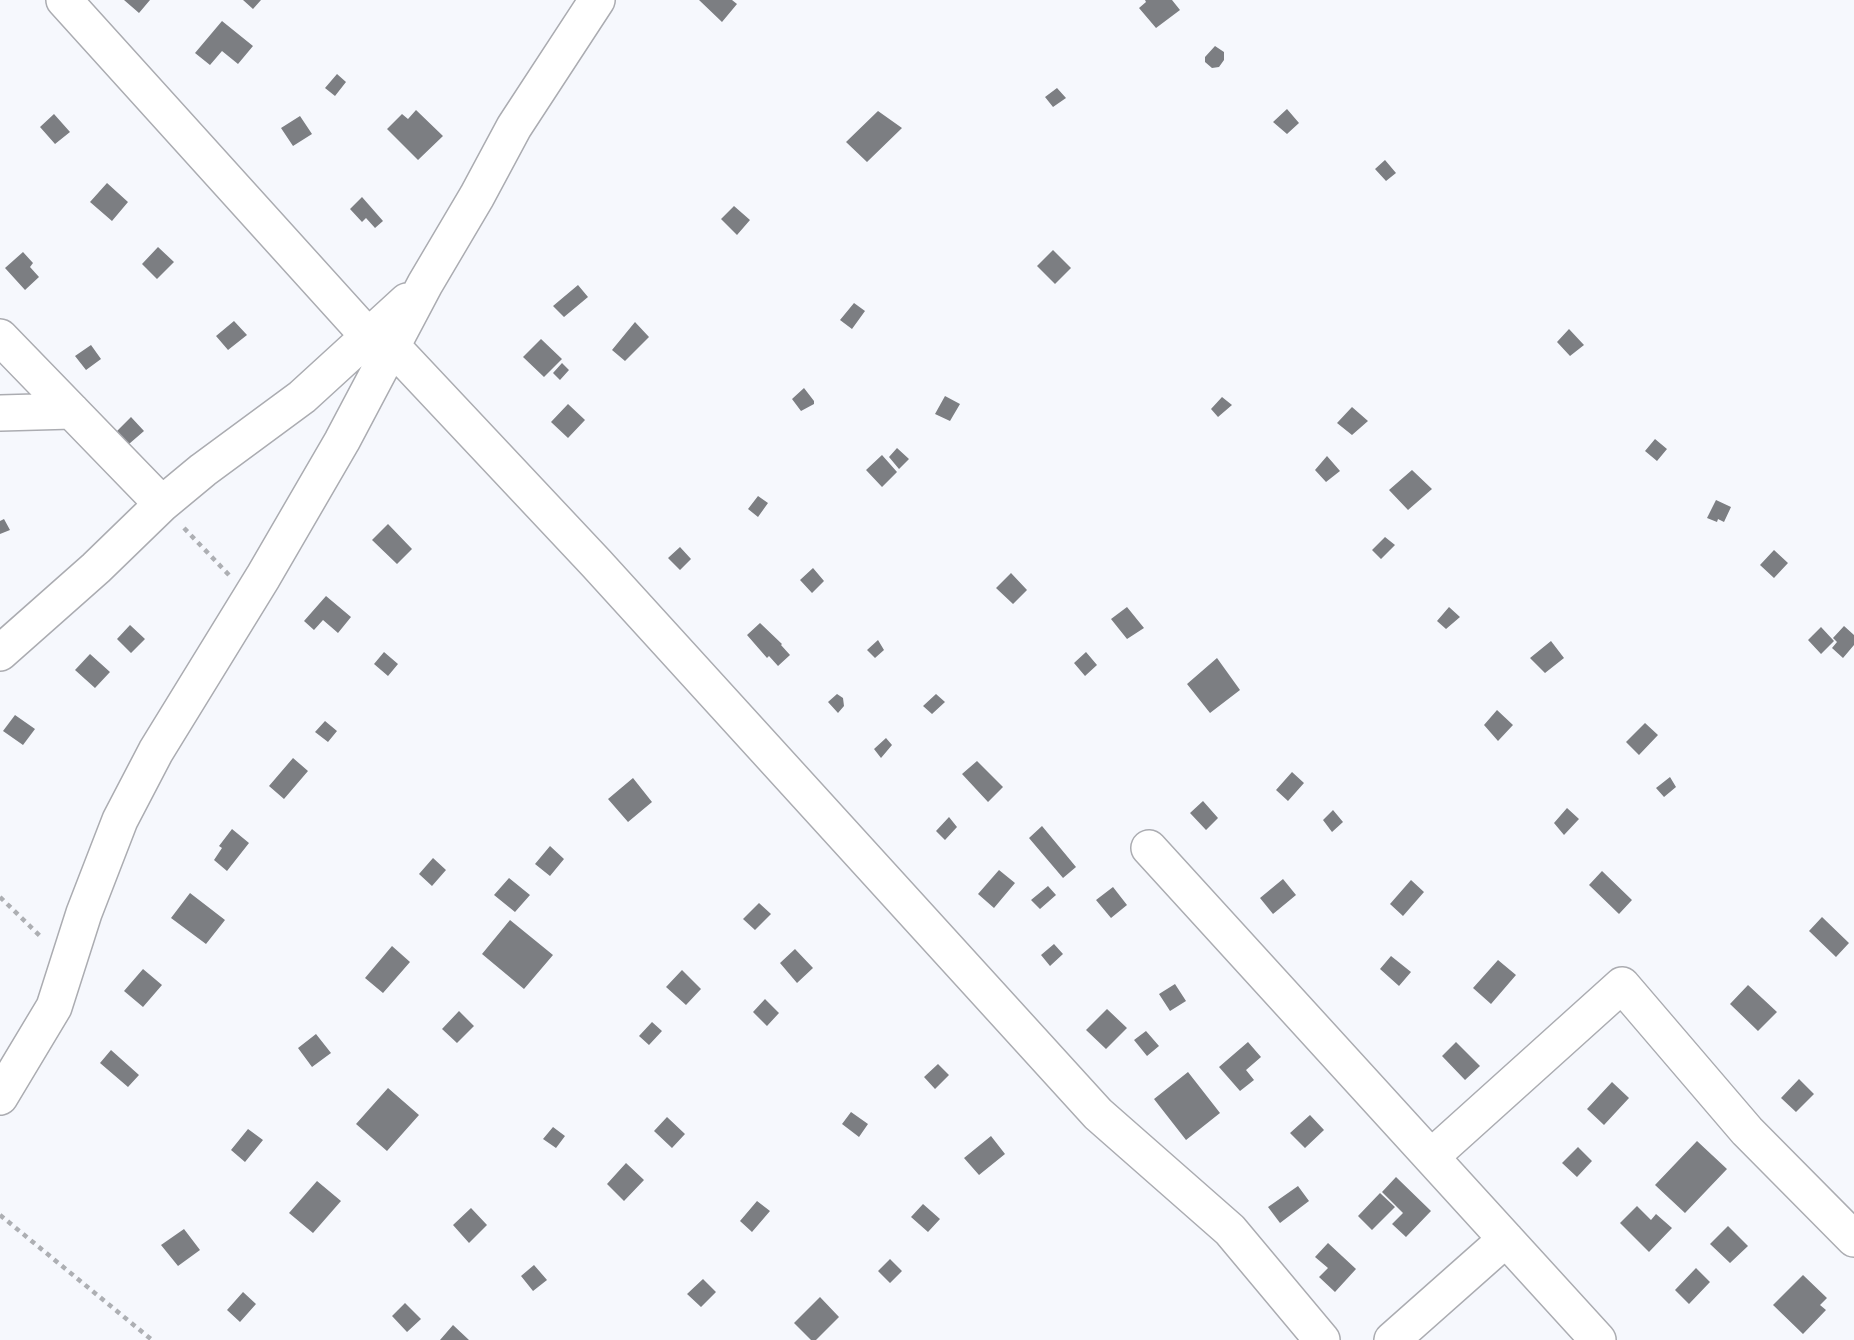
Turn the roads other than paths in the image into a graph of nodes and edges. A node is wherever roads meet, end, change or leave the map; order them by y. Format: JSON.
{"nodes":[{"id":1,"x":64,"y":0,"type":"edge"},
{"id":2,"x":597,"y":0,"type":"edge"},
{"id":3,"x":0,"y":337,"type":"edge"},
{"id":4,"x":380,"y":341,"type":"junction"},
{"id":5,"x":72,"y":411,"type":"junction"},
{"id":6,"x":0,"y":412,"type":"edge"},
{"id":7,"x":162,"y":504,"type":"junction"},
{"id":8,"x":0,"y":653,"type":"edge"},
{"id":9,"x":1149,"y":848,"type":"dead end"},
{"id":10,"x":0,"y":1097,"type":"edge"},
{"id":11,"x":1431,"y":1157,"type":"junction"},
{"id":12,"x":1854,"y":1239,"type":"edge"},
{"id":13,"x":1506,"y":1240,"type":"junction"},
{"id":14,"x":1322,"y":1340,"type":"edge"},
{"id":15,"x":1392,"y":1340,"type":"edge"},
{"id":16,"x":1598,"y":1340,"type":"edge"}],
"edges":[{"from":1,"to":4,"type":"street"},
{"from":2,"to":4,"type":"street"},
{"from":3,"to":5,"type":"street"},
{"from":4,"to":7,"type":"street"},
{"from":4,"to":10,"type":"street"},
{"from":4,"to":14,"type":"street"},
{"from":5,"to":6,"type":"street"},
{"from":5,"to":7,"type":"street"},
{"from":7,"to":8,"type":"street"},
{"from":9,"to":11,"type":"street"},
{"from":11,"to":12,"type":"street"},
{"from":11,"to":13,"type":"street"},
{"from":13,"to":15,"type":"street"},
{"from":13,"to":16,"type":"street"}]}
